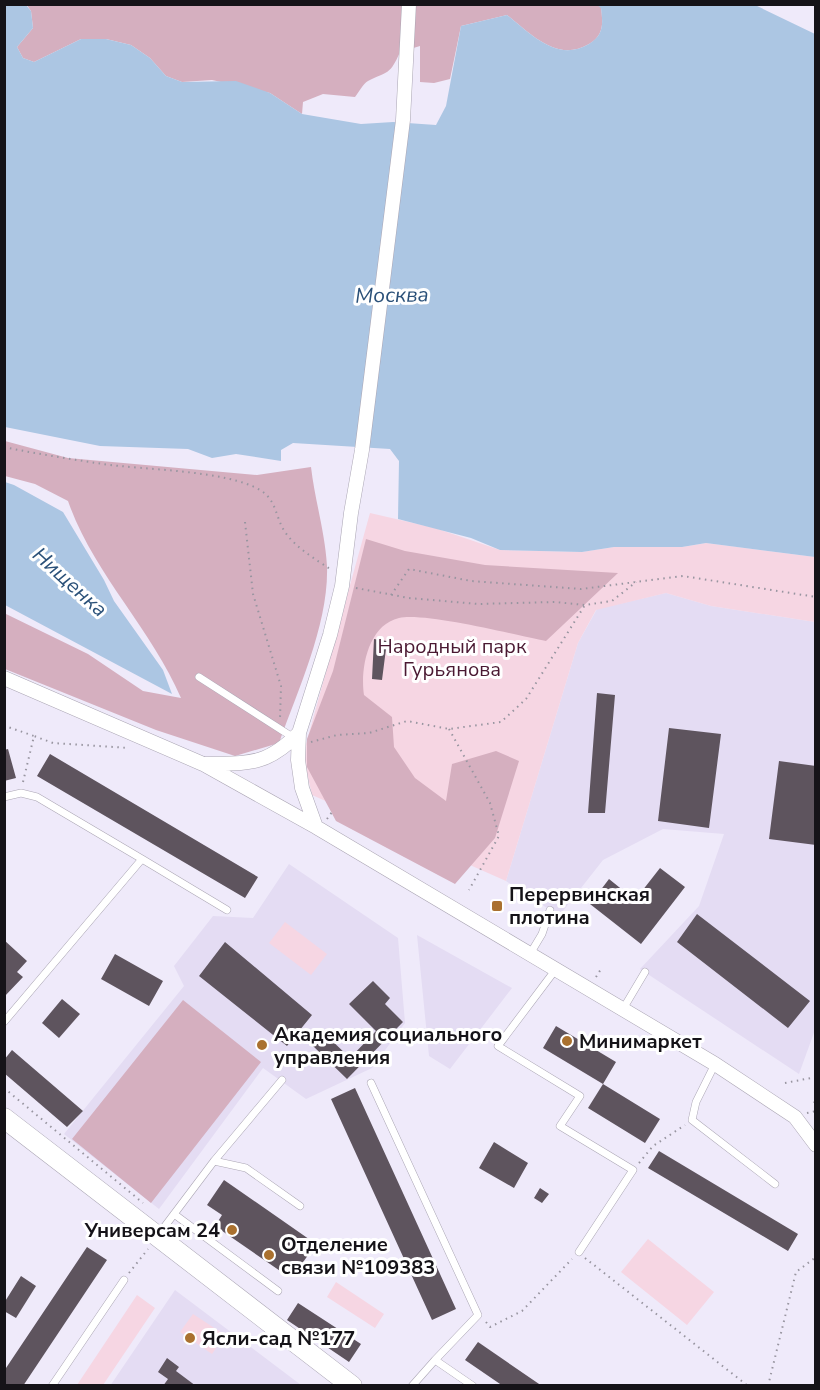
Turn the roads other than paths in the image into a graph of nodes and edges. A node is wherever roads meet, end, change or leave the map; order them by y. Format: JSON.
{"nodes":[{"id":1,"x":408,"y":4,"type":"edge"},
{"id":2,"x":199,"y":676,"type":"dead end"},
{"id":3,"x":4,"y":678,"type":"edge"},
{"id":4,"x":298,"y":738,"type":"junction"},
{"id":5,"x":203,"y":764,"type":"junction"},
{"id":6,"x":4,"y":797,"type":"edge"},
{"id":7,"x":316,"y":827,"type":"junction"},
{"id":8,"x":142,"y":859,"type":"junction"},
{"id":9,"x":227,"y":910,"type":"dead end"},
{"id":10,"x":550,"y":910,"type":"dead end"},
{"id":11,"x":530,"y":954,"type":"junction"},
{"id":12,"x":556,"y":969,"type":"junction"},
{"id":13,"x":645,"y":972,"type":"dead end"},
{"id":14,"x":623,"y":1009,"type":"junction"},
{"id":15,"x":4,"y":1023,"type":"edge"},
{"id":16,"x":715,"y":1064,"type":"junction"},
{"id":17,"x":282,"y":1080,"type":"dead end"},
{"id":18,"x":371,"y":1083,"type":"dead end"},
{"id":19,"x":4,"y":1118,"type":"edge"},
{"id":20,"x":816,"y":1145,"type":"edge"},
{"id":21,"x":214,"y":1161,"type":"junction"},
{"id":22,"x":775,"y":1184,"type":"dead end"},
{"id":23,"x":300,"y":1206,"type":"dead end"},
{"id":24,"x":174,"y":1214,"type":"junction"},
{"id":25,"x":163,"y":1229,"type":"junction"},
{"id":26,"x":579,"y":1252,"type":"road end"},
{"id":27,"x":124,"y":1280,"type":"road end"},
{"id":28,"x":278,"y":1291,"type":"dead end"},
{"id":29,"x":435,"y":1360,"type":"junction"},
{"id":30,"x":345,"y":1384,"type":"edge"},
{"id":31,"x":52,"y":1386,"type":"edge"},
{"id":32,"x":412,"y":1386,"type":"edge"},
{"id":33,"x":473,"y":1386,"type":"edge"}],
"edges":[{"from":1,"to":4,"type":"street"},
{"from":2,"to":4,"type":"lane"},
{"from":3,"to":5,"type":"street"},
{"from":4,"to":5,"type":"street"},
{"from":4,"to":7,"type":"street"},
{"from":5,"to":7,"type":"street"},
{"from":6,"to":8,"type":"lane"},
{"from":7,"to":11,"type":"street"},
{"from":8,"to":9,"type":"lane"},
{"from":8,"to":15,"type":"lane"},
{"from":10,"to":11,"type":"lane"},
{"from":11,"to":12,"type":"street"},
{"from":12,"to":14,"type":"street"},
{"from":12,"to":26,"type":"lane"},
{"from":13,"to":14,"type":"lane"},
{"from":14,"to":16,"type":"street"},
{"from":16,"to":20,"type":"street"},
{"from":16,"to":22,"type":"lane"},
{"from":17,"to":21,"type":"lane"},
{"from":18,"to":29,"type":"lane"},
{"from":19,"to":25,"type":"main road"},
{"from":21,"to":23,"type":"lane"},
{"from":21,"to":24,"type":"lane"},
{"from":24,"to":25,"type":"lane"},
{"from":24,"to":28,"type":"lane"},
{"from":25,"to":30,"type":"main road"},
{"from":27,"to":31,"type":"lane"},
{"from":29,"to":32,"type":"lane"},
{"from":29,"to":33,"type":"lane"}]}
